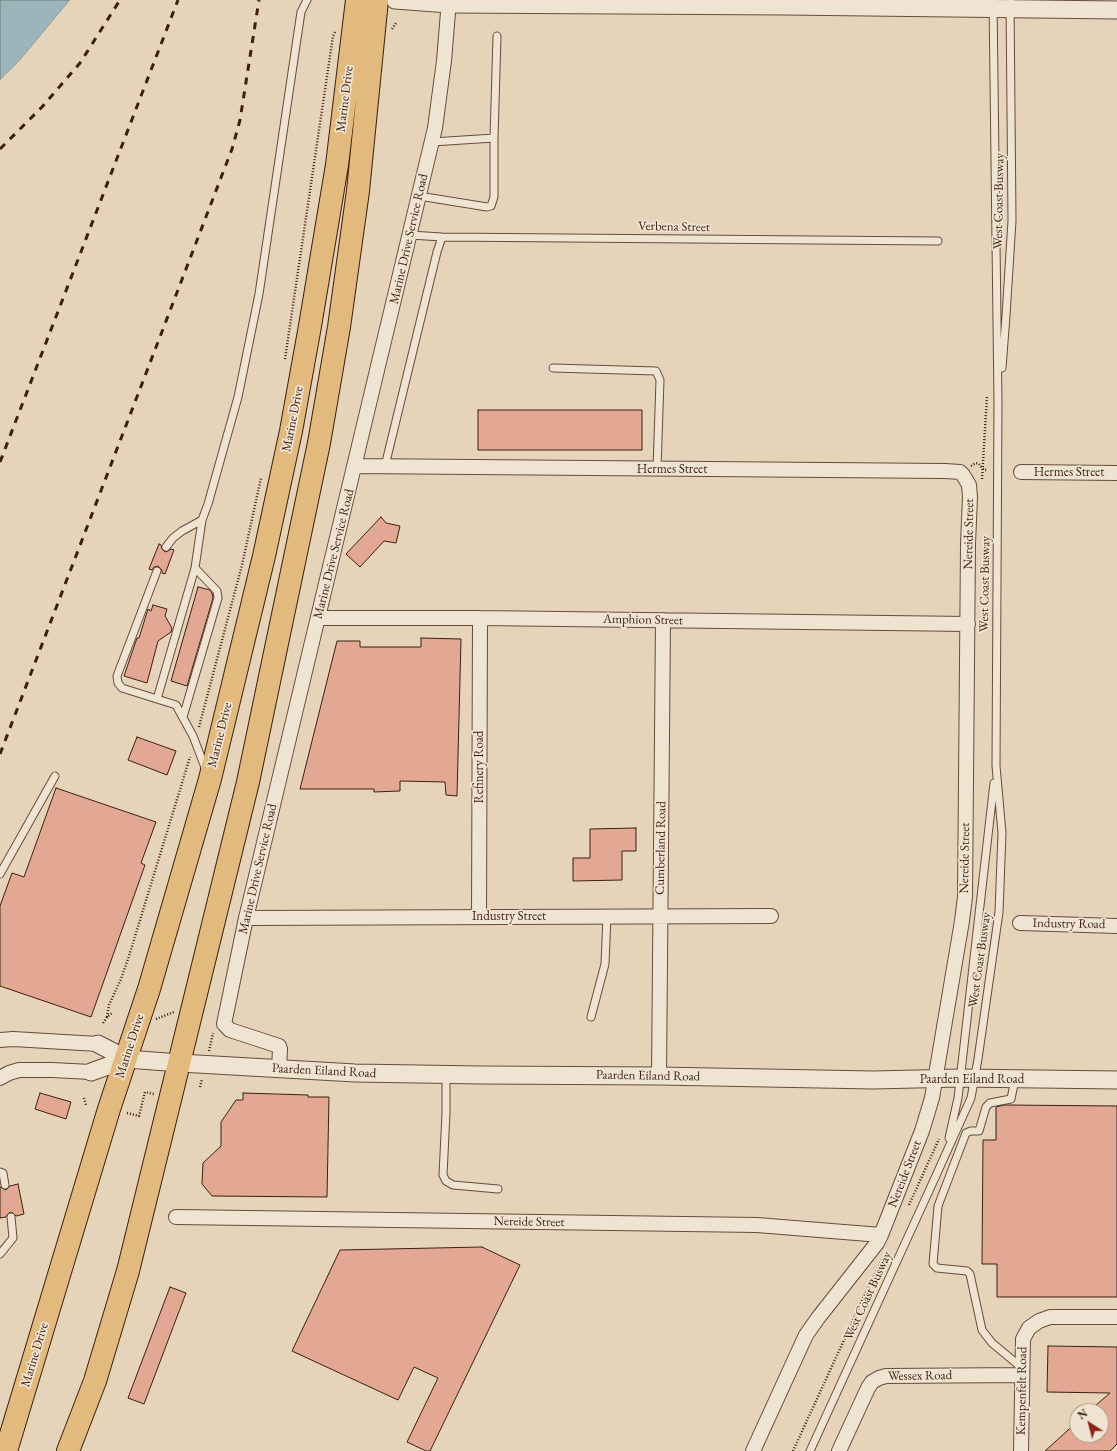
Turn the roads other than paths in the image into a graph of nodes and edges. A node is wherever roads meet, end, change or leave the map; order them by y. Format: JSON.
{"nodes":[{"id":1,"x":307,"y":0,"type":"edge"},
{"id":2,"x":357,"y":0,"type":"edge"},
{"id":3,"x":378,"y":0,"type":"edge"},
{"id":4,"x":395,"y":0,"type":"edge"},
{"id":5,"x":449,"y":2,"type":"edge"},
{"id":6,"x":604,"y":3,"type":"edge"},
{"id":7,"x":785,"y":3,"type":"edge"},
{"id":8,"x":993,"y":5,"type":"edge"},
{"id":9,"x":1010,"y":5,"type":"edge"},
{"id":10,"x":1032,"y":5,"type":"edge"},
{"id":11,"x":1117,"y":10,"type":"edge"},
{"id":12,"x":497,"y":36,"type":"dead end"},
{"id":13,"x":494,"y":138,"type":"junction"},
{"id":14,"x":432,"y":142,"type":"junction"},
{"id":15,"x":419,"y":196,"type":"junction"},
{"id":16,"x":410,"y":235,"type":"junction"},
{"id":17,"x":442,"y":237,"type":"junction"},
{"id":18,"x":938,"y":242,"type":"dead end"},
{"id":19,"x":553,"y":368,"type":"dead end"},
{"id":20,"x":998,"y":402,"type":"junction"},
{"id":21,"x":355,"y":466,"type":"junction"},
{"id":22,"x":385,"y":466,"type":"junction"},
{"id":23,"x":657,"y":469,"type":"junction"},
{"id":24,"x":960,"y":472,"type":"joint"},
{"id":25,"x":1021,"y":472,"type":"dead end"},
{"id":26,"x":1117,"y":473,"type":"edge"},
{"id":27,"x":202,"y":520,"type":"junction"},
{"id":28,"x":166,"y":547,"type":"dead end"},
{"id":29,"x":195,"y":568,"type":"junction"},
{"id":30,"x":157,"y":572,"type":"dead end"},
{"id":31,"x":319,"y":618,"type":"junction"},
{"id":32,"x":480,"y":618,"type":"junction"},
{"id":33,"x":663,"y":620,"type":"junction"},
{"id":34,"x":968,"y":624,"type":"junction"},
{"id":35,"x":157,"y":699,"type":"junction"},
{"id":36,"x":183,"y":717,"type":"junction"},
{"id":37,"x":996,"y":766,"type":"junction"},
{"id":38,"x":55,"y":776,"type":"dead end"},
{"id":39,"x":210,"y":779,"type":"junction"},
{"id":40,"x":0,"y":874,"type":"edge"},
{"id":41,"x":479,"y":916,"type":"junction"},
{"id":42,"x":607,"y":916,"type":"junction"},
{"id":43,"x":661,"y":916,"type":"junction"},
{"id":44,"x":771,"y":916,"type":"dead end"},
{"id":45,"x":246,"y":918,"type":"junction"},
{"id":46,"x":1020,"y":923,"type":"dead end"},
{"id":47,"x":1117,"y":926,"type":"edge"},
{"id":48,"x":591,"y":1017,"type":"dead end"},
{"id":49,"x":7,"y":1039,"type":"edge"},
{"id":50,"x":0,"y":1044,"type":"edge"},
{"id":51,"x":98,"y":1044,"type":"joint"},
{"id":52,"x":127,"y":1058,"type":"junction"},
{"id":53,"x":180,"y":1064,"type":"junction"},
{"id":54,"x":279,"y":1069,"type":"junction"},
{"id":55,"x":91,"y":1072,"type":"joint"},
{"id":56,"x":446,"y":1075,"type":"junction"},
{"id":57,"x":659,"y":1076,"type":"junction"},
{"id":58,"x":0,"y":1078,"type":"edge"},
{"id":59,"x":937,"y":1078,"type":"junction"},
{"id":60,"x":967,"y":1078,"type":"junction"},
{"id":61,"x":1015,"y":1079,"type":"junction"},
{"id":62,"x":1117,"y":1080,"type":"edge"},
{"id":63,"x":946,"y":1152,"type":"junction"},
{"id":64,"x":0,"y":1172,"type":"edge"},
{"id":65,"x":5,"y":1185,"type":"dead end"},
{"id":66,"x":498,"y":1189,"type":"dead end"},
{"id":67,"x":176,"y":1216,"type":"dead end"},
{"id":68,"x":10,"y":1217,"type":"dead end"},
{"id":69,"x":881,"y":1235,"type":"junction"},
{"id":70,"x":0,"y":1254,"type":"edge"},
{"id":71,"x":1117,"y":1317,"type":"edge"},
{"id":72,"x":1021,"y":1371,"type":"junction"},
{"id":73,"x":6,"y":1451,"type":"edge"},
{"id":74,"x":68,"y":1451,"type":"edge"},
{"id":75,"x":753,"y":1451,"type":"edge"},
{"id":76,"x":810,"y":1451,"type":"edge"},
{"id":77,"x":839,"y":1451,"type":"edge"},
{"id":78,"x":1020,"y":1451,"type":"edge"}],
"edges":[{"from":1,"to":27,"type":"lane"},
{"from":2,"to":39,"type":"main road","name":"Marine Drive"},
{"from":3,"to":53,"type":"main road","name":"Marine Drive"},
{"from":4,"to":5,"type":"street"},
{"from":5,"to":6,"type":"street"},
{"from":5,"to":14,"type":"street","name":"Marine Drive Service Road"},
{"from":6,"to":7,"type":"street"},
{"from":7,"to":8,"type":"street"},
{"from":8,"to":9,"type":"street"},
{"from":8,"to":20,"type":"lane","name":"West Coast Busway"},
{"from":9,"to":10,"type":"street"},
{"from":9,"to":20,"type":"lane","name":"West Coast Busway"},
{"from":10,"to":11,"type":"street"},
{"from":12,"to":13,"type":"lane"},
{"from":13,"to":14,"type":"lane"},
{"from":13,"to":15,"type":"lane"},
{"from":14,"to":15,"type":"street","name":"Marine Drive Service Road"},
{"from":15,"to":16,"type":"street","name":"Marine Drive Service Road"},
{"from":16,"to":17,"type":"lane","name":"Verbena Street"},
{"from":16,"to":21,"type":"street","name":"Marine Drive Service Road"},
{"from":17,"to":18,"type":"lane","name":"Verbena Street"},
{"from":17,"to":22,"type":"lane"},
{"from":19,"to":23,"type":"lane"},
{"from":20,"to":37,"type":"lane","name":"West Coast Busway"},
{"from":21,"to":22,"type":"street","name":"Hermes Street"},
{"from":21,"to":31,"type":"street","name":"Marine Drive Service Road"},
{"from":22,"to":23,"type":"street","name":"Hermes Street"},
{"from":23,"to":24,"type":"street","name":"Hermes Street"},
{"from":24,"to":34,"type":"street","name":"Nereide Street"},
{"from":25,"to":26,"type":"street","name":"Hermes Street"},
{"from":27,"to":28,"type":"lane"},
{"from":27,"to":29,"type":"lane"},
{"from":29,"to":35,"type":"lane"},
{"from":29,"to":36,"type":"lane"},
{"from":30,"to":35,"type":"lane"},
{"from":31,"to":32,"type":"street","name":"Amphion Street"},
{"from":31,"to":45,"type":"street","name":"Marine Drive Service Road"},
{"from":32,"to":33,"type":"street","name":"Amphion Street"},
{"from":32,"to":41,"type":"street","name":"Refinery Road"},
{"from":33,"to":34,"type":"street","name":"Amphion Street"},
{"from":33,"to":43,"type":"street","name":"Cumberland Road"},
{"from":34,"to":59,"type":"street","name":"Nereide Street"},
{"from":35,"to":36,"type":"lane"},
{"from":36,"to":39,"type":"lane"},
{"from":37,"to":60,"type":"lane","name":"West Coast Busway"},
{"from":37,"to":60,"type":"lane","name":"West Coast Busway"},
{"from":38,"to":40,"type":"lane"},
{"from":39,"to":52,"type":"main road","name":"Marine Drive"},
{"from":41,"to":42,"type":"street","name":"Industry Street"},
{"from":41,"to":45,"type":"street","name":"Industry Street"},
{"from":42,"to":43,"type":"street","name":"Industry Street"},
{"from":42,"to":48,"type":"lane"},
{"from":43,"to":44,"type":"street","name":"Industry Street"},
{"from":43,"to":57,"type":"street","name":"Cumberland Road"},
{"from":45,"to":54,"type":"street","name":"Marine Drive Service Road"},
{"from":46,"to":47,"type":"street","name":"Industry Road"},
{"from":49,"to":50,"type":"street"},
{"from":49,"to":51,"type":"street"},
{"from":51,"to":52,"type":"street"},
{"from":52,"to":53,"type":"street","name":"Paarden Eiland Road"},
{"from":52,"to":55,"type":"street"},
{"from":52,"to":73,"type":"main road","name":"Marine Drive"},
{"from":53,"to":54,"type":"street","name":"Paarden Eiland Road"},
{"from":53,"to":74,"type":"main road","name":"Marine Drive"},
{"from":54,"to":56,"type":"street","name":"Paarden Eiland Road"},
{"from":55,"to":58,"type":"street"},
{"from":56,"to":57,"type":"street","name":"Paarden Eiland Road"},
{"from":56,"to":66,"type":"lane"},
{"from":57,"to":59,"type":"street","name":"Paarden Eiland Road"},
{"from":59,"to":60,"type":"street","name":"Paarden Eiland Road"},
{"from":59,"to":69,"type":"street","name":"Nereide Street"},
{"from":60,"to":61,"type":"street","name":"Paarden Eiland Road"},
{"from":60,"to":63,"type":"lane","name":"West Coast Busway"},
{"from":60,"to":63,"type":"lane","name":"West Coast Busway"},
{"from":61,"to":62,"type":"street","name":"Paarden Eiland Road"},
{"from":61,"to":72,"type":"lane"},
{"from":63,"to":76,"type":"lane","name":"West Coast Busway"},
{"from":64,"to":65,"type":"lane"},
{"from":67,"to":69,"type":"street","name":"Nereide Street"},
{"from":68,"to":70,"type":"lane"},
{"from":69,"to":75,"type":"street","name":"Nereide Street"},
{"from":71,"to":72,"type":"street","name":"Kempenfelt Road"},
{"from":72,"to":77,"type":"street","name":"Wessex Road"},
{"from":72,"to":78,"type":"street","name":"Kempenfelt Road"}]}
